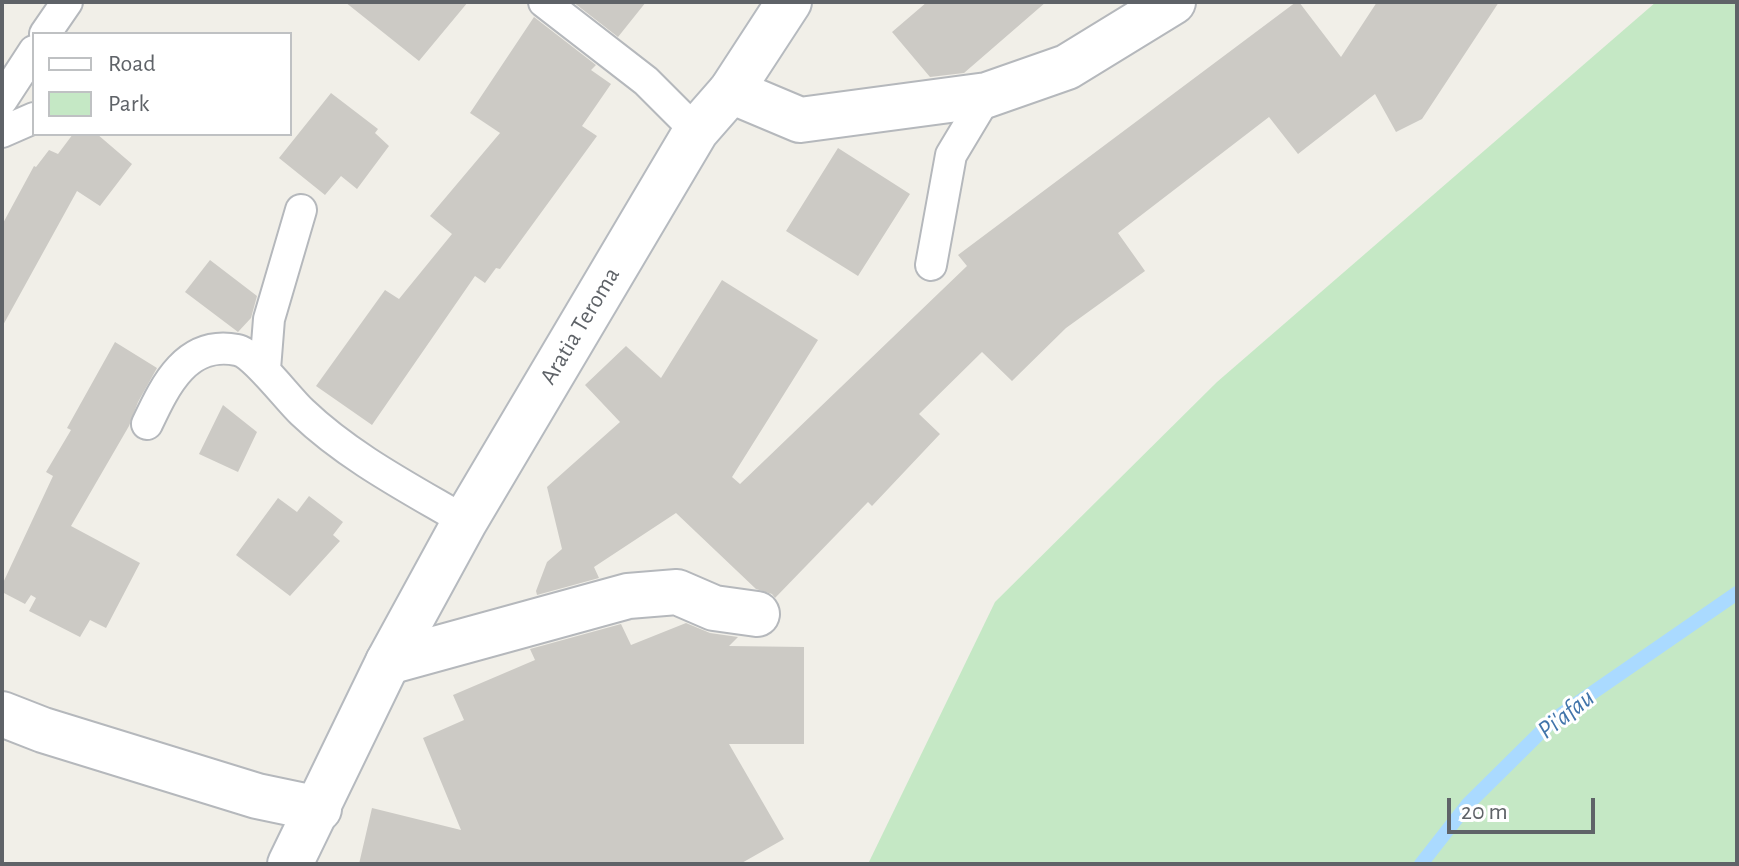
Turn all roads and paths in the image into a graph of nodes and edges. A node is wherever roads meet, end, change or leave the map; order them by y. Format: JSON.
{"nodes":[{"id":1,"x":67,"y":2,"type":"edge"},
{"id":2,"x":544,"y":2,"type":"edge"},
{"id":3,"x":789,"y":2,"type":"edge"},
{"id":4,"x":1173,"y":2,"type":"edge"},
{"id":5,"x":46,"y":32,"type":"edge"},
{"id":6,"x":32,"y":54,"type":"edge"},
{"id":7,"x":731,"y":91,"type":"junction"},
{"id":8,"x":987,"y":95,"type":"junction"},
{"id":9,"x":2,"y":100,"type":"edge"},
{"id":10,"x":32,"y":119,"type":"edge"},
{"id":11,"x":696,"y":131,"type":"junction"},
{"id":12,"x":2,"y":132,"type":"edge"},
{"id":13,"x":301,"y":210,"type":"dead end"},
{"id":14,"x":931,"y":265,"type":"dead end"},
{"id":15,"x":265,"y":369,"type":"junction"},
{"id":16,"x":147,"y":424,"type":"dead end"},
{"id":17,"x":465,"y":521,"type":"junction"},
{"id":18,"x":757,"y":614,"type":"dead end"},
{"id":19,"x":388,"y":662,"type":"junction"},
{"id":20,"x":2,"y":714,"type":"edge"},
{"id":21,"x":319,"y":809,"type":"junction"},
{"id":22,"x":290,"y":864,"type":"edge"}],
"edges":[{"from":1,"to":5,"type":"lane"},
{"from":2,"to":11,"type":"lane"},
{"from":3,"to":7,"type":"street","name":"Aratia Teroma"},
{"from":4,"to":8,"type":"street"},
{"from":6,"to":9,"type":"lane"},
{"from":7,"to":8,"type":"street"},
{"from":7,"to":11,"type":"street","name":"Aratia Teroma"},
{"from":8,"to":14,"type":"lane"},
{"from":10,"to":12,"type":"lane"},
{"from":11,"to":17,"type":"street","name":"Aratia Teroma"},
{"from":13,"to":15,"type":"lane"},
{"from":15,"to":16,"type":"lane"},
{"from":15,"to":17,"type":"lane"},
{"from":17,"to":19,"type":"street","name":"Aratia Teroma"},
{"from":18,"to":19,"type":"street"},
{"from":19,"to":21,"type":"street","name":"Aratia Teroma"},
{"from":20,"to":21,"type":"street"},
{"from":21,"to":22,"type":"street","name":"Aratia Teroma"}]}
